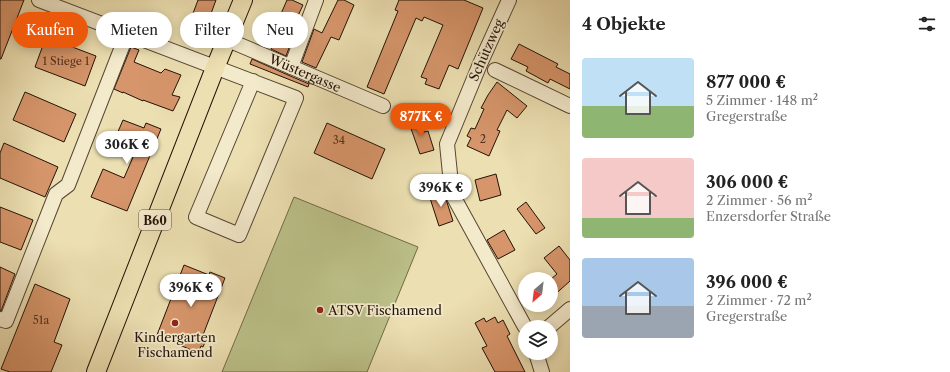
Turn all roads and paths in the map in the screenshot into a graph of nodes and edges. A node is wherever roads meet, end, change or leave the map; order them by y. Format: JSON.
{"nodes":[{"id":1,"x":39,"y":0,"type":"edge"},
{"id":2,"x":244,"y":0,"type":"edge"},
{"id":3,"x":316,"y":0,"type":"edge"},
{"id":4,"x":509,"y":0,"type":"edge"},
{"id":5,"x":239,"y":12,"type":"edge"},
{"id":6,"x":96,"y":22,"type":"edge"},
{"id":7,"x":244,"y":47,"type":"edge"},
{"id":8,"x":122,"y":48,"type":"edge"},
{"id":9,"x":163,"y":48,"type":"edge"},
{"id":10,"x":224,"y":48,"type":"edge"},
{"id":11,"x":291,"y":67,"type":"junction"},
{"id":12,"x":215,"y":68,"type":"junction"},
{"id":13,"x":495,"y":70,"type":"dead end"},
{"id":14,"x":253,"y":81,"type":"junction"},
{"id":15,"x":383,"y":106,"type":"dead end"},
{"id":16,"x":570,"y":106,"type":"edge"},
{"id":17,"x":570,"y":309,"type":"edge"},
{"id":18,"x":0,"y":319,"type":"edge"},
{"id":19,"x":521,"y":320,"type":"edge"},
{"id":20,"x":557,"y":320,"type":"edge"},
{"id":21,"x":538,"y":360,"type":"edge"},
{"id":22,"x":96,"y":372,"type":"edge"},
{"id":23,"x":542,"y":372,"type":"edge"}],
"edges":[{"from":1,"to":6,"type":"street"},
{"from":2,"to":5,"type":"main road","number":"B60"},
{"from":3,"to":11,"type":"street"},
{"from":4,"to":19,"type":"street","name":"Schützweg"},
{"from":7,"to":11,"type":"street","name":"Wüstergasse"},
{"from":8,"to":18,"type":"street"},
{"from":9,"to":12,"type":"street"},
{"from":10,"to":12,"type":"main road","number":"B60"},
{"from":11,"to":15,"type":"street","name":"Wüstergasse"},
{"from":12,"to":14,"type":"street"},
{"from":12,"to":22,"type":"main road","number":"B60"},
{"from":13,"to":16,"type":"street"},
{"from":14,"to":14,"type":"street"},
{"from":17,"to":20,"type":"street"},
{"from":21,"to":23,"type":"street"}]}
